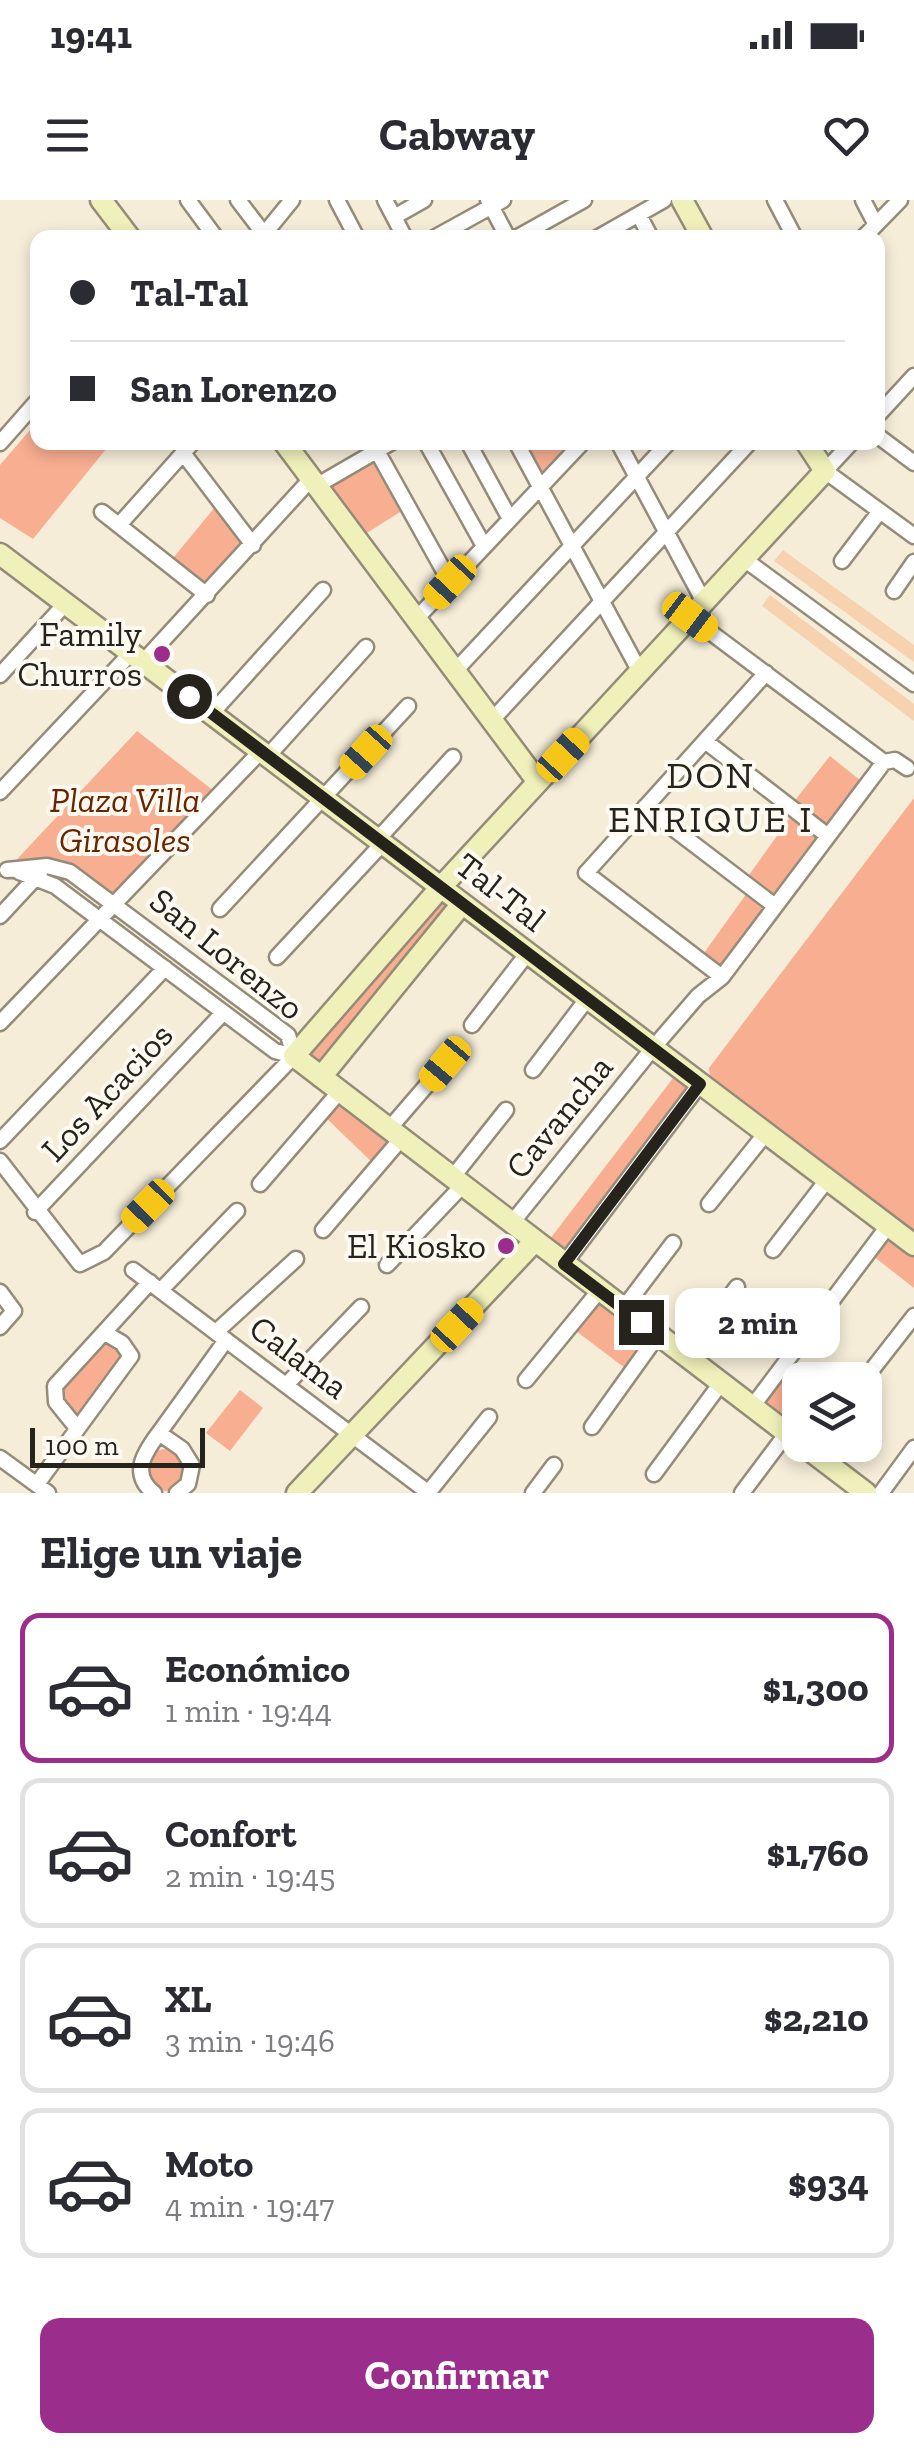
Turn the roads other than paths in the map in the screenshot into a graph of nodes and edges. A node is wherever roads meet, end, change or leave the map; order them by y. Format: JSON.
{"nodes":[{"id":1,"x":102,"y":200,"type":"edge"},
{"id":2,"x":188,"y":200,"type":"edge"},
{"id":3,"x":238,"y":200,"type":"edge"},
{"id":4,"x":292,"y":200,"type":"edge"},
{"id":5,"x":337,"y":200,"type":"edge"},
{"id":6,"x":384,"y":200,"type":"edge"},
{"id":7,"x":424,"y":200,"type":"edge"},
{"id":8,"x":584,"y":200,"type":"edge"},
{"id":9,"x":664,"y":200,"type":"edge"},
{"id":10,"x":682,"y":200,"type":"edge"},
{"id":11,"x":774,"y":200,"type":"edge"},
{"id":12,"x":862,"y":200,"type":"edge"},
{"id":13,"x":900,"y":200,"type":"edge"},
{"id":14,"x":494,"y":202,"type":"edge"},
{"id":15,"x":638,"y":215,"type":"junction"},
{"id":16,"x":394,"y":217,"type":"junction"},
{"id":17,"x":876,"y":224,"type":"junction"},
{"id":18,"x":124,"y":230,"type":"edge"},
{"id":19,"x":210,"y":230,"type":"edge"},
{"id":20,"x":258,"y":230,"type":"edge"},
{"id":21,"x":267,"y":230,"type":"edge"},
{"id":22,"x":354,"y":230,"type":"edge"},
{"id":23,"x":401,"y":230,"type":"edge"},
{"id":24,"x":447,"y":230,"type":"edge"},
{"id":25,"x":505,"y":230,"type":"edge"},
{"id":26,"x":530,"y":230,"type":"edge"},
{"id":27,"x":612,"y":230,"type":"edge"},
{"id":28,"x":646,"y":230,"type":"edge"},
{"id":29,"x":699,"y":230,"type":"edge"},
{"id":30,"x":791,"y":230,"type":"edge"},
{"id":31,"x":870,"y":230,"type":"edge"},
{"id":32,"x":914,"y":376,"type":"edge"},
{"id":33,"x":885,"y":407,"type":"edge"},
{"id":34,"x":30,"y":409,"type":"edge"},
{"id":35,"x":885,"y":441,"type":"edge"},
{"id":36,"x":0,"y":444,"type":"edge"},
{"id":37,"x":186,"y":450,"type":"edge"},
{"id":38,"x":189,"y":450,"type":"edge"},
{"id":39,"x":295,"y":450,"type":"edge"},
{"id":40,"x":430,"y":450,"type":"edge"},
{"id":41,"x":472,"y":450,"type":"edge"},
{"id":42,"x":520,"y":450,"type":"edge"},
{"id":43,"x":566,"y":450,"type":"edge"},
{"id":44,"x":622,"y":450,"type":"edge"},
{"id":45,"x":662,"y":450,"type":"edge"},
{"id":46,"x":743,"y":450,"type":"edge"},
{"id":47,"x":811,"y":450,"type":"edge"},
{"id":48,"x":845,"y":450,"type":"edge"},
{"id":49,"x":377,"y":451,"type":"joint"},
{"id":50,"x":914,"y":463,"type":"edge"},
{"id":51,"x":825,"y":471,"type":"junction"},
{"id":52,"x":637,"y":477,"type":"junction"},
{"id":53,"x":313,"y":482,"type":"junction"},
{"id":54,"x":540,"y":487,"type":"junction"},
{"id":55,"x":880,"y":511,"type":"junction"},
{"id":56,"x":102,"y":512,"type":"dead end"},
{"id":57,"x":510,"y":520,"type":"junction"},
{"id":58,"x":119,"y":525,"type":"junction"},
{"id":59,"x":667,"y":533,"type":"junction"},
{"id":60,"x":914,"y":536,"type":"edge"},
{"id":61,"x":253,"y":546,"type":"junction"},
{"id":62,"x":484,"y":546,"type":"junction"},
{"id":63,"x":572,"y":546,"type":"junction"},
{"id":64,"x":744,"y":559,"type":"junction"},
{"id":65,"x":842,"y":561,"type":"dead end"},
{"id":66,"x":3,"y":562,"type":"edge"},
{"id":67,"x":914,"y":562,"type":"edge"},
{"id":68,"x":450,"y":582,"type":"junction"},
{"id":69,"x":323,"y":590,"type":"dead end"},
{"id":70,"x":894,"y":590,"type":"dead end"},
{"id":71,"x":208,"y":594,"type":"junction"},
{"id":72,"x":602,"y":601,"type":"junction"},
{"id":73,"x":66,"y":603,"type":"junction"},
{"id":74,"x":697,"y":609,"type":"junction"},
{"id":75,"x":416,"y":619,"type":"junction"},
{"id":76,"x":366,"y":647,"type":"dead end"},
{"id":77,"x":137,"y":657,"type":"junction"},
{"id":78,"x":455,"y":670,"type":"junction"},
{"id":79,"x":640,"y":672,"type":"junction"},
{"id":80,"x":766,"y":674,"type":"junction"},
{"id":81,"x":0,"y":676,"type":"edge"},
{"id":82,"x":914,"y":684,"type":"edge"},
{"id":83,"x":408,"y":706,"type":"dead end"},
{"id":84,"x":212,"y":713,"type":"junction"},
{"id":85,"x":492,"y":720,"type":"junction"},
{"id":86,"x":706,"y":742,"type":"junction"},
{"id":87,"x":264,"y":753,"type":"junction"},
{"id":88,"x":453,"y":757,"type":"dead end"},
{"id":89,"x":884,"y":762,"type":"junction"},
{"id":90,"x":907,"y":768,"type":"dead end"},
{"id":91,"x":538,"y":782,"type":"junction"},
{"id":92,"x":0,"y":792,"type":"edge"},
{"id":93,"x":324,"y":798,"type":"junction"},
{"id":94,"x":645,"y":807,"type":"junction"},
{"id":95,"x":828,"y":836,"type":"junction"},
{"id":96,"x":381,"y":841,"type":"junction"},
{"id":97,"x":3,"y":867,"type":"edge"},
{"id":98,"x":42,"y":872,"type":"junction"},
{"id":99,"x":441,"y":887,"type":"junction"},
{"id":100,"x":461,"y":905,"type":"junction"},
{"id":101,"x":116,"y":906,"type":"junction"},
{"id":102,"x":776,"y":906,"type":"junction"},
{"id":103,"x":220,"y":910,"type":"dead end"},
{"id":104,"x":0,"y":916,"type":"edge"},
{"id":105,"x":102,"y":920,"type":"junction"},
{"id":106,"x":527,"y":954,"type":"junction"},
{"id":107,"x":277,"y":958,"type":"dead end"},
{"id":108,"x":166,"y":968,"type":"junction"},
{"id":109,"x":722,"y":977,"type":"junction"},
{"id":110,"x":588,"y":1000,"type":"junction"},
{"id":111,"x":222,"y":1013,"type":"junction"},
{"id":112,"x":0,"y":1023,"type":"edge"},
{"id":113,"x":472,"y":1025,"type":"dead end"},
{"id":114,"x":653,"y":1048,"type":"junction"},
{"id":115,"x":294,"y":1056,"type":"junction"},
{"id":116,"x":445,"y":1064,"type":"dead end"},
{"id":117,"x":533,"y":1070,"type":"dead end"},
{"id":118,"x":321,"y":1077,"type":"junction"},
{"id":119,"x":700,"y":1084,"type":"junction"},
{"id":120,"x":340,"y":1091,"type":"junction"},
{"id":121,"x":506,"y":1110,"type":"dead end"},
{"id":122,"x":766,"y":1133,"type":"junction"},
{"id":123,"x":395,"y":1134,"type":"junction"},
{"id":124,"x":0,"y":1141,"type":"edge"},
{"id":125,"x":0,"y":1161,"type":"edge"},
{"id":126,"x":827,"y":1180,"type":"junction"},
{"id":127,"x":457,"y":1182,"type":"junction"},
{"id":128,"x":260,"y":1184,"type":"dead end"},
{"id":129,"x":709,"y":1204,"type":"dead end"},
{"id":130,"x":237,"y":1211,"type":"dead end"},
{"id":131,"x":35,"y":1212,"type":"junction"},
{"id":132,"x":512,"y":1224,"type":"junction"},
{"id":133,"x":888,"y":1226,"type":"junction"},
{"id":134,"x":323,"y":1230,"type":"dead end"},
{"id":135,"x":534,"y":1242,"type":"junction"},
{"id":136,"x":673,"y":1242,"type":"dead end"},
{"id":137,"x":914,"y":1245,"type":"edge"},
{"id":138,"x":773,"y":1250,"type":"dead end"},
{"id":139,"x":296,"y":1259,"type":"dead end"},
{"id":140,"x":564,"y":1264,"type":"junction"},
{"id":141,"x":387,"y":1265,"type":"dead end"},
{"id":142,"x":133,"y":1270,"type":"dead end"},
{"id":143,"x":155,"y":1286,"type":"junction"},
{"id":144,"x":737,"y":1286,"type":"dead end"},
{"id":145,"x":599,"y":1290,"type":"junction"},
{"id":146,"x":0,"y":1292,"type":"edge"},
{"id":147,"x":361,"y":1308,"type":"dead end"},
{"id":148,"x":624,"y":1309,"type":"junction"},
{"id":149,"x":914,"y":1316,"type":"edge"},
{"id":150,"x":0,"y":1326,"type":"edge"},
{"id":151,"x":105,"y":1333,"type":"junction"},
{"id":152,"x":658,"y":1335,"type":"junction"},
{"id":153,"x":221,"y":1336,"type":"junction"},
{"id":154,"x":686,"y":1356,"type":"junction"},
{"id":155,"x":878,"y":1362,"type":"edge"},
{"id":156,"x":526,"y":1380,"type":"dead end"},
{"id":157,"x":721,"y":1383,"type":"junction"},
{"id":158,"x":286,"y":1385,"type":"junction"},
{"id":159,"x":752,"y":1407,"type":"junction"},
{"id":160,"x":489,"y":1417,"type":"dead end"},
{"id":161,"x":77,"y":1428,"type":"junction"},
{"id":162,"x":592,"y":1428,"type":"dead end"},
{"id":163,"x":782,"y":1428,"type":"edge"},
{"id":164,"x":159,"y":1433,"type":"junction"},
{"id":165,"x":354,"y":1437,"type":"junction"},
{"id":166,"x":914,"y":1448,"type":"edge"},
{"id":167,"x":782,"y":1460,"type":"edge"},
{"id":168,"x":824,"y":1462,"type":"edge"},
{"id":169,"x":2,"y":1463,"type":"edge"},
{"id":170,"x":554,"y":1465,"type":"dead end"},
{"id":171,"x":654,"y":1474,"type":"dead end"},
{"id":172,"x":43,"y":1489,"type":"edge"},
{"id":173,"x":855,"y":1490,"type":"edge"},
{"id":174,"x":154,"y":1493,"type":"edge"},
{"id":175,"x":178,"y":1493,"type":"edge"},
{"id":176,"x":297,"y":1493,"type":"edge"},
{"id":177,"x":428,"y":1493,"type":"edge"},
{"id":178,"x":533,"y":1493,"type":"edge"},
{"id":179,"x":742,"y":1493,"type":"edge"},
{"id":180,"x":881,"y":1493,"type":"edge"}],
"edges":[{"from":1,"to":18,"type":"street"},
{"from":2,"to":19,"type":"street"},
{"from":3,"to":20,"type":"street"},
{"from":4,"to":21,"type":"street"},
{"from":5,"to":22,"type":"street"},
{"from":6,"to":16,"type":"street"},
{"from":7,"to":16,"type":"street"},
{"from":8,"to":26,"type":"street"},
{"from":9,"to":15,"type":"street"},
{"from":10,"to":29,"type":"street"},
{"from":11,"to":30,"type":"street"},
{"from":12,"to":17,"type":"street"},
{"from":13,"to":17,"type":"street"},
{"from":14,"to":24,"type":"street"},
{"from":14,"to":25,"type":"street"},
{"from":15,"to":27,"type":"street"},
{"from":15,"to":28,"type":"street"},
{"from":16,"to":23,"type":"street"},
{"from":17,"to":31,"type":"street"},
{"from":32,"to":33,"type":"street"},
{"from":34,"to":36,"type":"street"},
{"from":35,"to":50,"type":"street"},
{"from":37,"to":58,"type":"street"},
{"from":38,"to":61,"type":"street"},
{"from":39,"to":53,"type":"street"},
{"from":40,"to":62,"type":"street"},
{"from":41,"to":57,"type":"street"},
{"from":42,"to":54,"type":"street"},
{"from":43,"to":54,"type":"street"},
{"from":44,"to":52,"type":"street"},
{"from":45,"to":52,"type":"street"},
{"from":46,"to":59,"type":"street"},
{"from":47,"to":51,"type":"street"},
{"from":48,"to":51,"type":"street"},
{"from":49,"to":53,"type":"street"},
{"from":49,"to":68,"type":"street"},
{"from":51,"to":55,"type":"street"},
{"from":51,"to":64,"type":"street"},
{"from":52,"to":59,"type":"street"},
{"from":52,"to":63,"type":"street"},
{"from":53,"to":61,"type":"street"},
{"from":53,"to":75,"type":"street"},
{"from":54,"to":57,"type":"street"},
{"from":54,"to":63,"type":"street"},
{"from":55,"to":60,"type":"street"},
{"from":55,"to":65,"type":"street"},
{"from":56,"to":58,"type":"street"},
{"from":57,"to":62,"type":"street"},
{"from":58,"to":71,"type":"street"},
{"from":59,"to":72,"type":"street"},
{"from":59,"to":74,"type":"street"},
{"from":61,"to":71,"type":"street"},
{"from":62,"to":68,"type":"street"},
{"from":63,"to":72,"type":"street"},
{"from":63,"to":78,"type":"street"},
{"from":64,"to":74,"type":"street"},
{"from":64,"to":82,"type":"street"},
{"from":66,"to":73,"type":"street","name":"Tal-Tal"},
{"from":67,"to":70,"type":"street"},
{"from":68,"to":75,"type":"street"},
{"from":69,"to":84,"type":"street"},
{"from":71,"to":77,"type":"street"},
{"from":72,"to":79,"type":"street"},
{"from":72,"to":85,"type":"street"},
{"from":73,"to":77,"type":"street","name":"Tal-Tal"},
{"from":73,"to":81,"type":"street"},
{"from":74,"to":79,"type":"street"},
{"from":74,"to":80,"type":"street"},
{"from":75,"to":78,"type":"street"},
{"from":76,"to":87,"type":"street"},
{"from":77,"to":84,"type":"street","name":"Tal-Tal"},
{"from":77,"to":92,"type":"street"},
{"from":78,"to":85,"type":"street"},
{"from":79,"to":91,"type":"street"},
{"from":80,"to":86,"type":"street"},
{"from":80,"to":89,"type":"street"},
{"from":83,"to":93,"type":"street"},
{"from":84,"to":87,"type":"street","name":"Tal-Tal"},
{"from":85,"to":91,"type":"street"},
{"from":86,"to":94,"type":"street"},
{"from":86,"to":95,"type":"street"},
{"from":87,"to":93,"type":"street","name":"Tal-Tal"},
{"from":87,"to":101,"type":"street"},
{"from":88,"to":96,"type":"street"},
{"from":89,"to":90,"type":"street"},
{"from":89,"to":95,"type":"street","name":"Cavancha"},
{"from":91,"to":99,"type":"street"},
{"from":93,"to":96,"type":"street","name":"Tal-Tal"},
{"from":93,"to":103,"type":"street"},
{"from":94,"to":102,"type":"street"},
{"from":94,"to":109,"type":"street"},
{"from":95,"to":102,"type":"street","name":"Cavancha"},
{"from":96,"to":99,"type":"street","name":"Tal-Tal"},
{"from":96,"to":107,"type":"street"},
{"from":97,"to":98,"type":"street","name":"San Lorenzo"},
{"from":98,"to":101,"type":"street","name":"San Lorenzo"},
{"from":98,"to":104,"type":"street"},
{"from":98,"to":105,"type":"street","name":"San Lorenzo"},
{"from":99,"to":100,"type":"street","name":"Tal-Tal"},
{"from":99,"to":115,"type":"street"},
{"from":100,"to":106,"type":"street","name":"Tal-Tal"},
{"from":100,"to":118,"type":"street"},
{"from":101,"to":105,"type":"street"},
{"from":101,"to":115,"type":"street","name":"San Lorenzo"},
{"from":102,"to":109,"type":"street","name":"Cavancha"},
{"from":105,"to":108,"type":"street","name":"San Lorenzo"},
{"from":105,"to":112,"type":"street"},
{"from":106,"to":110,"type":"street","name":"Tal-Tal"},
{"from":106,"to":113,"type":"street"},
{"from":108,"to":111,"type":"street","name":"San Lorenzo"},
{"from":108,"to":124,"type":"street"},
{"from":109,"to":114,"type":"street","name":"Cavancha"},
{"from":110,"to":114,"type":"street","name":"Tal-Tal"},
{"from":110,"to":117,"type":"street"},
{"from":111,"to":115,"type":"street","name":"San Lorenzo"},
{"from":111,"to":131,"type":"street","name":"Los Acacios"},
{"from":114,"to":119,"type":"street","name":"Tal-Tal"},
{"from":114,"to":132,"type":"street","name":"Cavancha"},
{"from":115,"to":118,"type":"street","name":"San Lorenzo"},
{"from":115,"to":131,"type":"street"},
{"from":116,"to":123,"type":"street"},
{"from":118,"to":120,"type":"street","name":"San Lorenzo"},
{"from":119,"to":122,"type":"street","name":"Tal-Tal"},
{"from":119,"to":140,"type":"street"},
{"from":120,"to":123,"type":"street","name":"San Lorenzo"},
{"from":120,"to":128,"type":"street"},
{"from":121,"to":127,"type":"street"},
{"from":122,"to":126,"type":"street","name":"Tal-Tal"},
{"from":122,"to":129,"type":"street"},
{"from":123,"to":127,"type":"street","name":"San Lorenzo"},
{"from":123,"to":134,"type":"street"},
{"from":125,"to":131,"type":"street"},
{"from":126,"to":133,"type":"street","name":"Tal-Tal"},
{"from":126,"to":138,"type":"street"},
{"from":127,"to":132,"type":"street","name":"San Lorenzo"},
{"from":127,"to":141,"type":"street"},
{"from":130,"to":143,"type":"street"},
{"from":132,"to":135,"type":"street","name":"San Lorenzo"},
{"from":133,"to":137,"type":"street","name":"Tal-Tal"},
{"from":133,"to":159,"type":"street"},
{"from":135,"to":140,"type":"street","name":"San Lorenzo"},
{"from":135,"to":165,"type":"street"},
{"from":136,"to":148,"type":"street"},
{"from":139,"to":153,"type":"street"},
{"from":140,"to":145,"type":"street","name":"San Lorenzo"},
{"from":142,"to":143,"type":"street","name":"Calama"},
{"from":143,"to":151,"type":"street"},
{"from":143,"to":153,"type":"street","name":"Calama"},
{"from":144,"to":154,"type":"street"},
{"from":145,"to":148,"type":"street","name":"San Lorenzo"},
{"from":145,"to":156,"type":"street"},
{"from":146,"to":150,"type":"street"},
{"from":147,"to":158,"type":"street"},
{"from":148,"to":152,"type":"street","name":"San Lorenzo"},
{"from":149,"to":155,"type":"street"},
{"from":151,"to":161,"type":"street"},
{"from":151,"to":161,"type":"street"},
{"from":152,"to":154,"type":"street","name":"San Lorenzo"},
{"from":152,"to":162,"type":"street"},
{"from":153,"to":158,"type":"street","name":"Calama"},
{"from":153,"to":164,"type":"street"},
{"from":154,"to":157,"type":"street","name":"San Lorenzo"},
{"from":157,"to":159,"type":"street","name":"San Lorenzo"},
{"from":157,"to":171,"type":"street"},
{"from":158,"to":165,"type":"street","name":"Calama"},
{"from":159,"to":163,"type":"street","name":"San Lorenzo"},
{"from":160,"to":177,"type":"street"},
{"from":161,"to":172,"type":"street"},
{"from":164,"to":174,"type":"street"},
{"from":164,"to":175,"type":"street"},
{"from":165,"to":176,"type":"street"},
{"from":165,"to":177,"type":"street","name":"Calama"},
{"from":166,"to":180,"type":"street"},
{"from":167,"to":179,"type":"street"},
{"from":168,"to":173,"type":"street","name":"San Lorenzo"},
{"from":169,"to":172,"type":"street"},
{"from":170,"to":178,"type":"street"}]}
